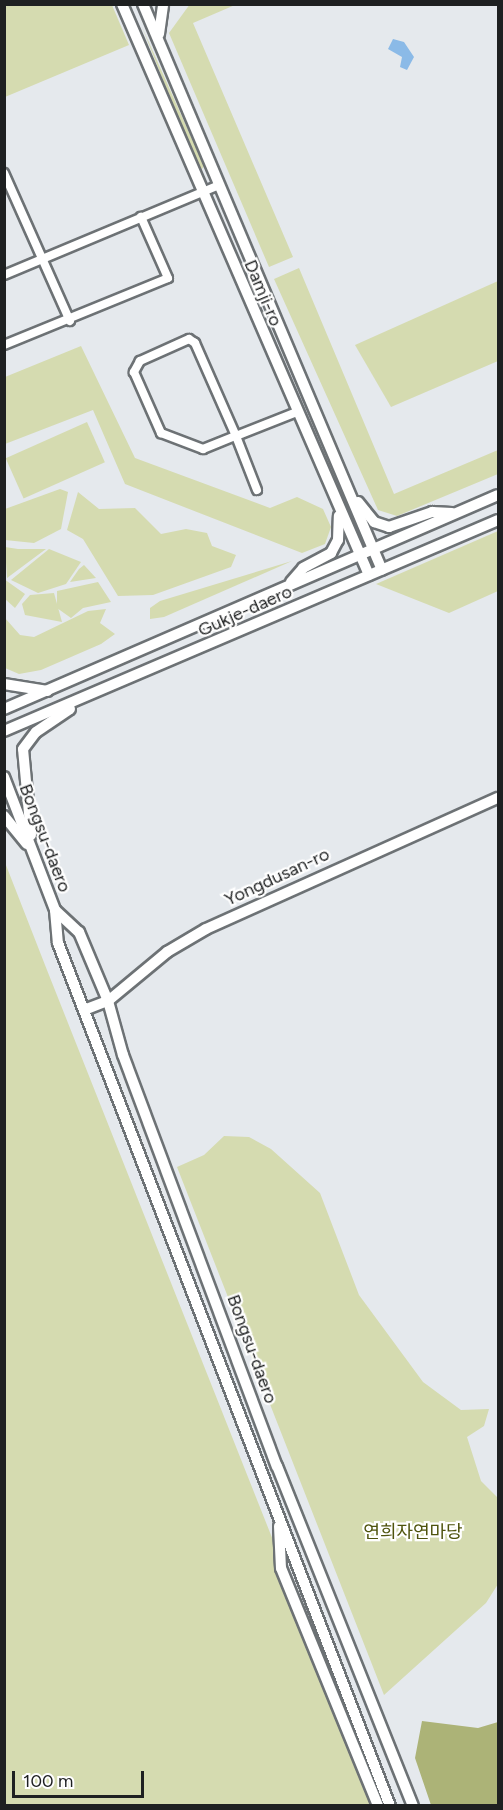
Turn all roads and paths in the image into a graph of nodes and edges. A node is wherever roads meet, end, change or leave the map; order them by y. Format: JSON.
{"nodes":[{"id":1,"x":122,"y":4,"type":"edge"},
{"id":2,"x":144,"y":4,"type":"edge"},
{"id":3,"x":163,"y":4,"type":"edge"},
{"id":4,"x":163,"y":52,"type":"junction"},
{"id":5,"x":4,"y":173,"type":"edge"},
{"id":6,"x":219,"y":185,"type":"junction"},
{"id":7,"x":202,"y":192,"type":"junction"},
{"id":8,"x":141,"y":217,"type":"junction"},
{"id":9,"x":42,"y":260,"type":"junction"},
{"id":10,"x":4,"y":275,"type":"edge"},
{"id":11,"x":70,"y":321,"type":"junction"},
{"id":12,"x":4,"y":345,"type":"edge"},
{"id":13,"x":297,"y":412,"type":"junction"},
{"id":14,"x":236,"y":436,"type":"junction"},
{"id":15,"x":257,"y":489,"type":"dead end"},
{"id":16,"x":350,"y":490,"type":"junction"},
{"id":17,"x":498,"y":495,"type":"edge"},
{"id":18,"x":333,"y":496,"type":"junction"},
{"id":19,"x":455,"y":513,"type":"junction"},
{"id":20,"x":498,"y":520,"type":"edge"},
{"id":21,"x":372,"y":549,"type":"junction"},
{"id":22,"x":360,"y":554,"type":"junction"},
{"id":23,"x":382,"y":570,"type":"junction"},
{"id":24,"x":369,"y":575,"type":"junction"},
{"id":25,"x":289,"y":584,"type":"junction"},
{"id":26,"x":4,"y":684,"type":"edge"},
{"id":27,"x":60,"y":685,"type":"junction"},
{"id":28,"x":47,"y":691,"type":"junction"},
{"id":29,"x":93,"y":694,"type":"junction"},
{"id":30,"x":66,"y":706,"type":"junction"},
{"id":31,"x":4,"y":710,"type":"edge"},
{"id":32,"x":4,"y":731,"type":"edge"},
{"id":33,"x":4,"y":777,"type":"edge"},
{"id":34,"x":498,"y":798,"type":"edge"},
{"id":35,"x":4,"y":816,"type":"edge"},
{"id":36,"x":33,"y":851,"type":"junction"},
{"id":37,"x":55,"y":910,"type":"junction"},
{"id":38,"x":108,"y":1001,"type":"junction"},
{"id":39,"x":84,"y":1010,"type":"junction"},
{"id":40,"x":278,"y":1514,"type":"junction"},
{"id":41,"x":378,"y":1806,"type":"edge"},
{"id":42,"x":390,"y":1806,"type":"edge"},
{"id":43,"x":413,"y":1806,"type":"edge"}],
"edges":[{"from":1,"to":7,"type":"main road","name":"Damji-ro"},
{"from":2,"to":4,"type":"main road"},
{"from":3,"to":4,"type":"main road"},
{"from":4,"to":6,"type":"main road"},
{"from":5,"to":9,"type":"street"},
{"from":6,"to":7,"type":"street"},
{"from":6,"to":16,"type":"main road"},
{"from":7,"to":8,"type":"street"},
{"from":7,"to":13,"type":"main road","name":"Damji-ro"},
{"from":8,"to":9,"type":"street"},
{"from":8,"to":11,"type":"street"},
{"from":9,"to":10,"type":"street"},
{"from":9,"to":11,"type":"street"},
{"from":11,"to":12,"type":"street"},
{"from":13,"to":14,"type":"street"},
{"from":13,"to":18,"type":"main road","name":"Damji-ro"},
{"from":14,"to":14,"type":"street"},
{"from":14,"to":15,"type":"street"},
{"from":16,"to":18,"type":"main road"},
{"from":16,"to":19,"type":"main road"},
{"from":16,"to":21,"type":"main road"},
{"from":17,"to":19,"type":"main road","name":"Gukje-daero"},
{"from":18,"to":22,"type":"main road","name":"Damji-ro"},
{"from":18,"to":25,"type":"main road"},
{"from":19,"to":21,"type":"main road","name":"Gukje-daero"},
{"from":20,"to":23,"type":"main road","name":"Gukje-daero"},
{"from":21,"to":22,"type":"main road","name":"Gukje-daero"},
{"from":21,"to":23,"type":"main road"},
{"from":22,"to":24,"type":"main road","name":"Damji-ro"},
{"from":22,"to":25,"type":"main road","name":"Gukje-daero"},
{"from":23,"to":24,"type":"main road","name":"Gukje-daero"},
{"from":24,"to":29,"type":"main road","name":"Gukje-daero"},
{"from":25,"to":27,"type":"main road","name":"Gukje-daero"},
{"from":26,"to":28,"type":"main road"},
{"from":27,"to":28,"type":"main road"},
{"from":27,"to":30,"type":"main road"},
{"from":28,"to":31,"type":"main road"},
{"from":29,"to":30,"type":"main road","name":"Gukje-daero"},
{"from":29,"to":36,"type":"main road"},
{"from":30,"to":32,"type":"main road","name":"Gukje-daero"},
{"from":33,"to":36,"type":"main road","name":"Bongsu-daero"},
{"from":34,"to":38,"type":"main road","name":"Yongdusan-ro"},
{"from":35,"to":36,"type":"main road"},
{"from":36,"to":37,"type":"main road","name":"Bongsu-daero"},
{"from":37,"to":38,"type":"main road","name":"Bongsu-daero"},
{"from":37,"to":39,"type":"main road","name":"Bongsu-daero"},
{"from":38,"to":39,"type":"main road","name":"Yongdusan-ro"},
{"from":38,"to":43,"type":"main road","name":"Bongsu-daero"},
{"from":39,"to":40,"type":"main road","name":"Bongsu-daero"},
{"from":40,"to":41,"type":"main road"},
{"from":40,"to":42,"type":"main road","name":"Bongsu-daero"}]}
